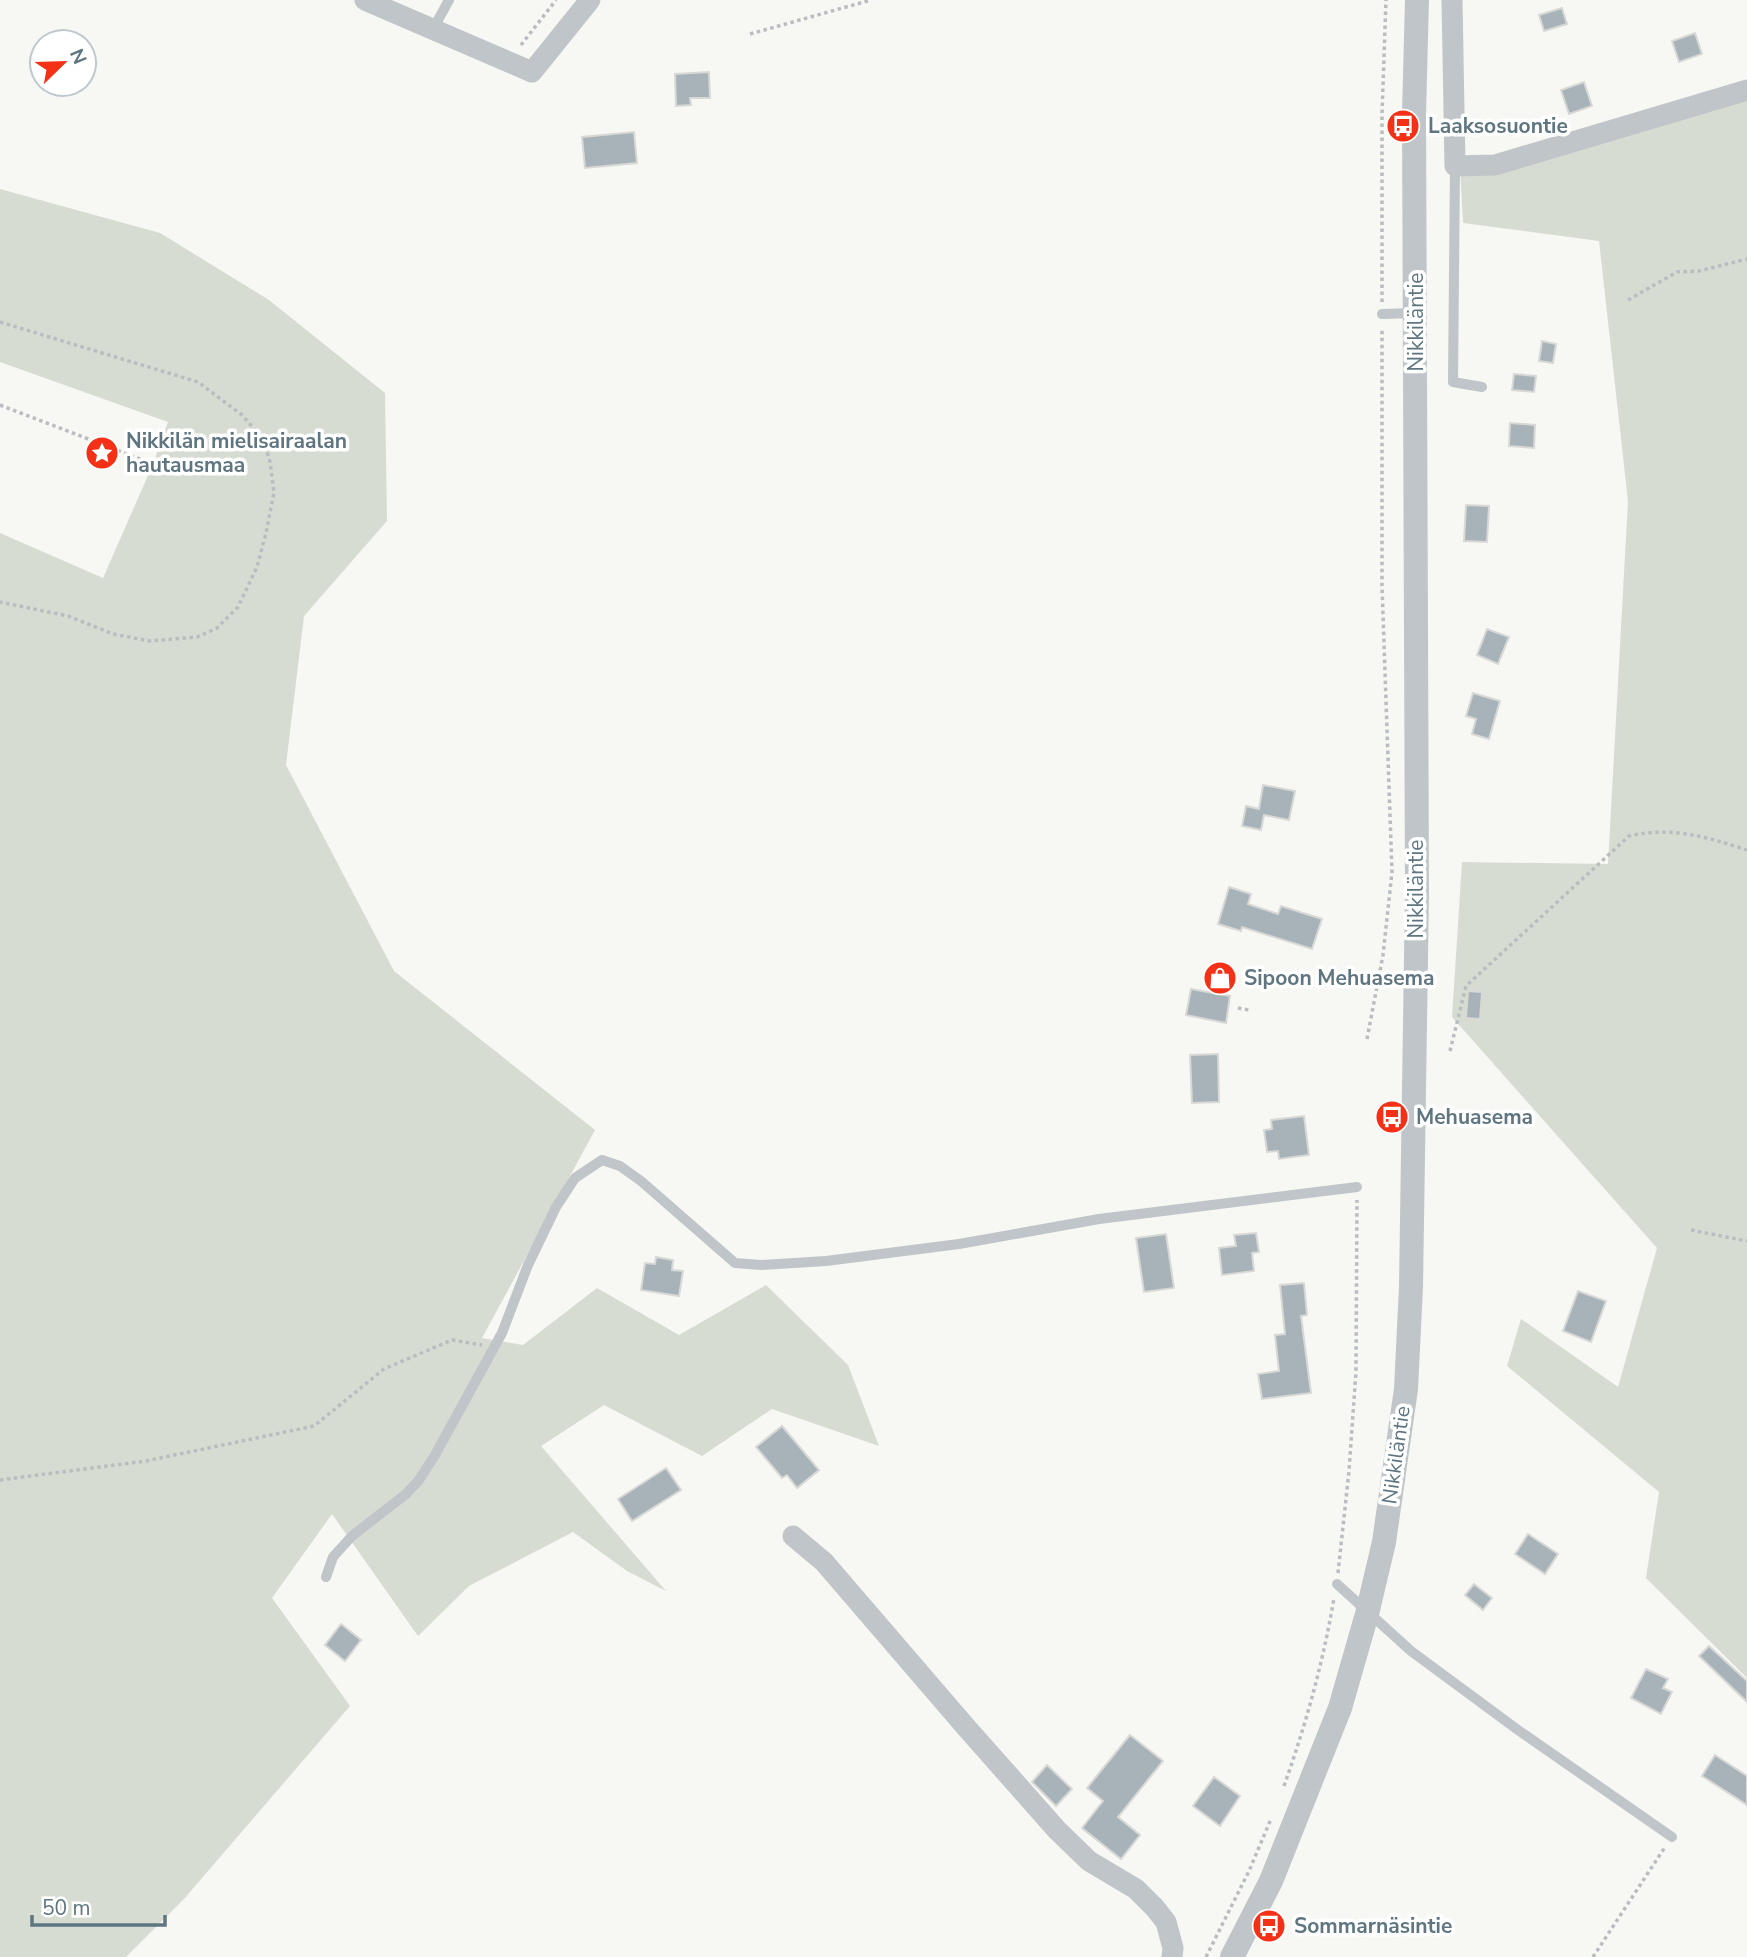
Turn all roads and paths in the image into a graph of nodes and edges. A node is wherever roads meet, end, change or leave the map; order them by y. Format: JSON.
{"nodes":[{"id":1,"x":365,"y":0,"type":"edge"},
{"id":2,"x":449,"y":0,"type":"edge"},
{"id":3,"x":556,"y":0,"type":"edge"},
{"id":4,"x":590,"y":0,"type":"edge"},
{"id":5,"x":871,"y":0,"type":"edge"},
{"id":6,"x":1386,"y":0,"type":"edge"},
{"id":7,"x":1417,"y":0,"type":"edge"},
{"id":8,"x":1452,"y":0,"type":"edge"},
{"id":9,"x":433,"y":29,"type":"junction"},
{"id":10,"x":750,"y":34,"type":"dead end"},
{"id":11,"x":511,"y":40,"type":"dead end"},
{"id":12,"x":1747,"y":90,"type":"edge"},
{"id":13,"x":1455,"y":166,"type":"junction"},
{"id":14,"x":1747,"y":259,"type":"edge"},
{"id":15,"x":1629,"y":300,"type":"dead end"},
{"id":16,"x":1416,"y":313,"type":"junction"},
{"id":17,"x":1382,"y":314,"type":"junction"},
{"id":18,"x":0,"y":322,"type":"edge"},
{"id":19,"x":1482,"y":387,"type":"dead end"},
{"id":20,"x":0,"y":405,"type":"edge"},
{"id":21,"x":153,"y":464,"type":"dead end"},
{"id":22,"x":0,"y":602,"type":"edge"},
{"id":23,"x":1747,"y":850,"type":"edge"},
{"id":24,"x":1238,"y":1008,"type":"dead end"},
{"id":25,"x":1249,"y":1010,"type":"dead end"},
{"id":26,"x":1367,"y":1039,"type":"dead end"},
{"id":27,"x":1450,"y":1051,"type":"dead end"},
{"id":28,"x":1357,"y":1187,"type":"joint"},
{"id":29,"x":1691,"y":1230,"type":"dead end"},
{"id":30,"x":1747,"y":1241,"type":"edge"},
{"id":31,"x":494,"y":1348,"type":"junction"},
{"id":32,"x":0,"y":1480,"type":"edge"},
{"id":33,"x":793,"y":1536,"type":"dead end"},
{"id":34,"x":326,"y":1577,"type":"dead end"},
{"id":35,"x":1337,"y":1584,"type":"junction"},
{"id":36,"x":1367,"y":1614,"type":"junction"},
{"id":37,"x":1282,"y":1793,"type":"dead end"},
{"id":38,"x":1272,"y":1816,"type":"dead end"},
{"id":39,"x":1672,"y":1837,"type":"joint"},
{"id":40,"x":1172,"y":1957,"type":"edge"},
{"id":41,"x":1206,"y":1957,"type":"edge"},
{"id":42,"x":1232,"y":1957,"type":"edge"},
{"id":43,"x":1593,"y":1957,"type":"edge"}],
"edges":[{"from":1,"to":9,"type":"street"},
{"from":2,"to":9,"type":"lane"},
{"from":3,"to":11,"type":"path"},
{"from":4,"to":9,"type":"street"},
{"from":5,"to":10,"type":"path"},
{"from":6,"to":17,"type":"path","name":"Nikkiläntie"},
{"from":7,"to":16,"type":"street","name":"Nikkiläntie"},
{"from":8,"to":13,"type":"street"},
{"from":12,"to":13,"type":"street"},
{"from":13,"to":19,"type":"lane"},
{"from":14,"to":15,"type":"path"},
{"from":16,"to":17,"type":"lane"},
{"from":16,"to":36,"type":"street","name":"Nikkiläntie"},
{"from":17,"to":26,"type":"path","name":"Nikkiläntie"},
{"from":18,"to":22,"type":"path"},
{"from":20,"to":21,"type":"path"},
{"from":23,"to":27,"type":"path"},
{"from":24,"to":25,"type":"path"},
{"from":28,"to":31,"type":"lane"},
{"from":28,"to":35,"type":"path","name":"Nikkiläntie"},
{"from":29,"to":30,"type":"path"},
{"from":31,"to":32,"type":"path"},
{"from":31,"to":34,"type":"lane"},
{"from":33,"to":40,"type":"street"},
{"from":35,"to":36,"type":"lane"},
{"from":35,"to":37,"type":"path","name":"Nikkiläntie"},
{"from":36,"to":39,"type":"lane"},
{"from":36,"to":42,"type":"street","name":"Nikkiläntie"},
{"from":38,"to":41,"type":"path"},
{"from":39,"to":43,"type":"path"}]}
